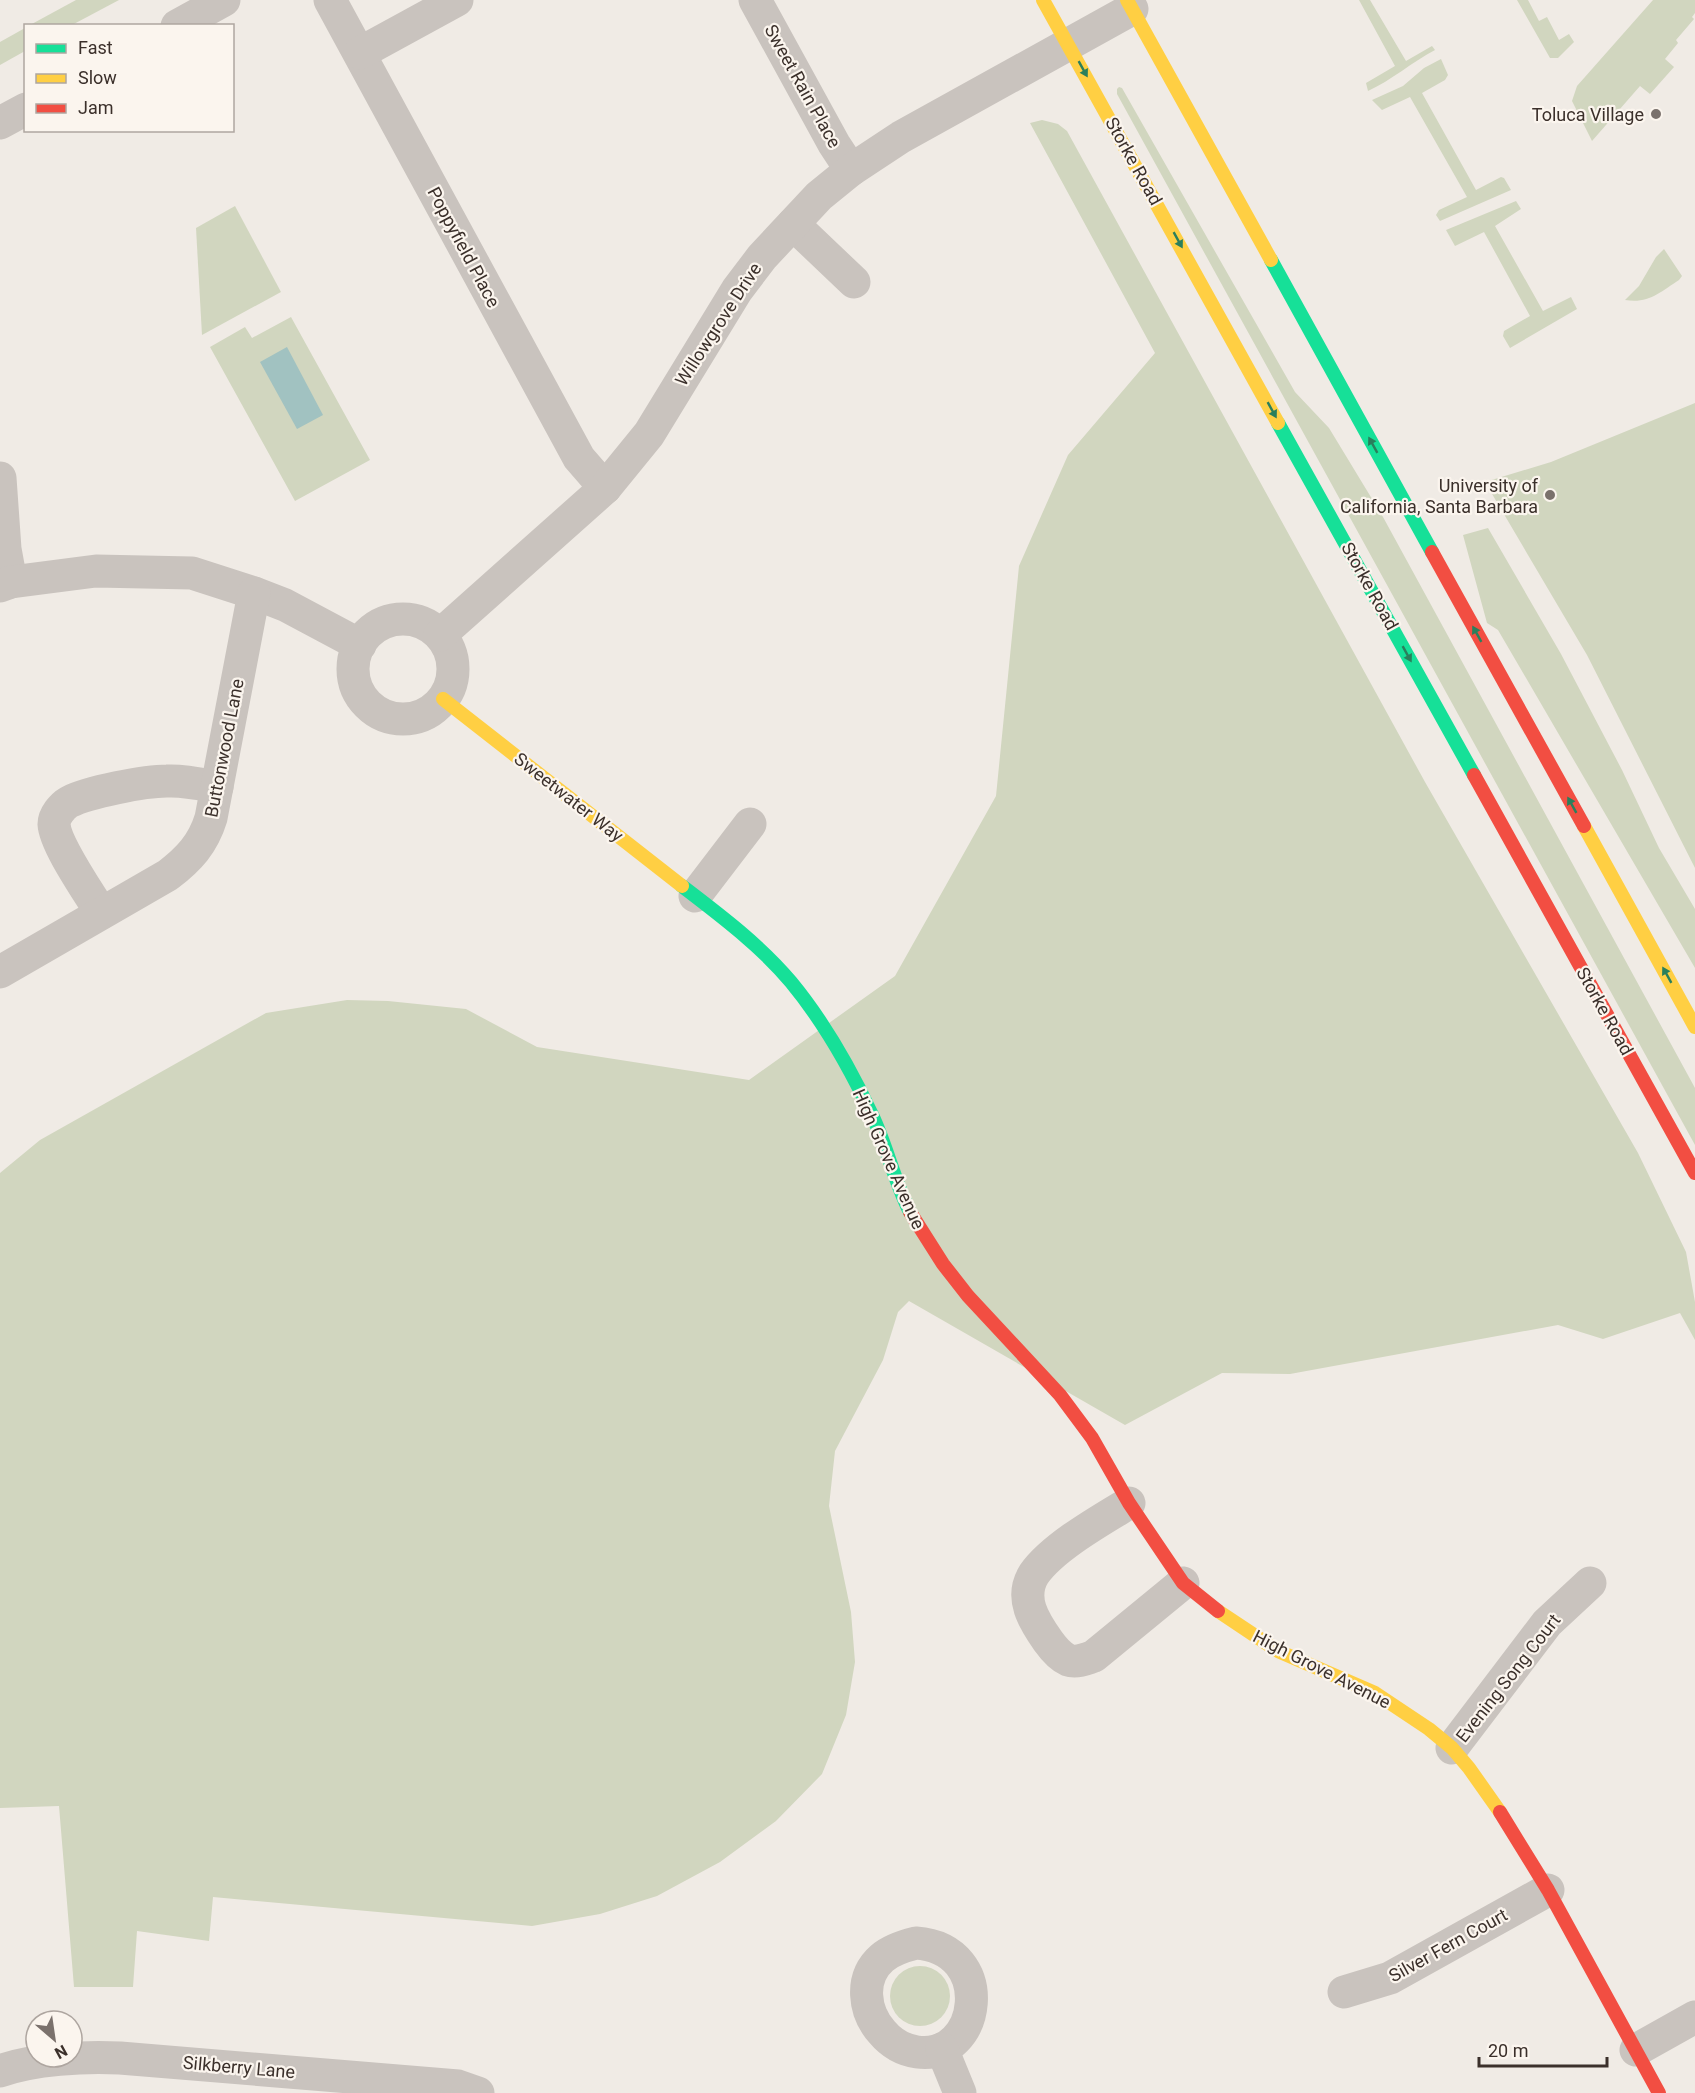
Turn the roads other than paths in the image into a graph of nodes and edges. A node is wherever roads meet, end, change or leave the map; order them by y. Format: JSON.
{"nodes":[{"id":1,"x":224,"y":0,"type":"edge"},
{"id":2,"x":330,"y":0,"type":"edge"},
{"id":3,"x":457,"y":0,"type":"edge"},
{"id":4,"x":755,"y":0,"type":"edge"},
{"id":5,"x":1043,"y":0,"type":"edge"},
{"id":6,"x":1130,"y":5,"type":"edge"},
{"id":7,"x":181,"y":24,"type":"edge"},
{"id":8,"x":1070,"y":45,"type":"junction"},
{"id":9,"x":360,"y":53,"type":"junction"},
{"id":10,"x":24,"y":110,"type":"edge"},
{"id":11,"x":0,"y":123,"type":"edge"},
{"id":12,"x":851,"y":170,"type":"junction"},
{"id":13,"x":792,"y":224,"type":"junction"},
{"id":14,"x":854,"y":282,"type":"dead end"},
{"id":15,"x":0,"y":478,"type":"edge"},
{"id":16,"x":605,"y":488,"type":"junction"},
{"id":17,"x":5,"y":584,"type":"edge"},
{"id":18,"x":254,"y":592,"type":"junction"},
{"id":19,"x":440,"y":635,"type":"junction"},
{"id":20,"x":360,"y":645,"type":"junction"},
{"id":21,"x":443,"y":699,"type":"junction"},
{"id":22,"x":217,"y":787,"type":"junction"},
{"id":23,"x":750,"y":824,"type":"dead end"},
{"id":24,"x":695,"y":896,"type":"junction"},
{"id":25,"x":101,"y":913,"type":"junction"},
{"id":26,"x":0,"y":972,"type":"edge"},
{"id":27,"x":1695,"y":1026,"type":"edge"},
{"id":28,"x":837,"y":1047,"type":"joint"},
{"id":29,"x":1695,"y":1173,"type":"edge"},
{"id":30,"x":1129,"y":1503,"type":"junction"},
{"id":31,"x":1183,"y":1583,"type":"junction"},
{"id":32,"x":1590,"y":1583,"type":"dead end"},
{"id":33,"x":1452,"y":1748,"type":"junction"},
{"id":34,"x":1548,"y":1890,"type":"junction"},
{"id":35,"x":1344,"y":1992,"type":"dead end"},
{"id":36,"x":1695,"y":2017,"type":"edge"},
{"id":37,"x":942,"y":2049,"type":"dead end"},
{"id":38,"x":1636,"y":2050,"type":"junction"},
{"id":39,"x":0,"y":2071,"type":"edge"},
{"id":40,"x":478,"y":2093,"type":"edge"},
{"id":41,"x":960,"y":2093,"type":"edge"},
{"id":42,"x":1659,"y":2093,"type":"edge"}],
"edges":[{"from":1,"to":7,"type":"street"},
{"from":2,"to":9,"type":"street","name":"Poppyfield Place"},
{"from":3,"to":9,"type":"street"},
{"from":4,"to":12,"type":"street","name":"Sweet Rain Place"},
{"from":5,"to":8,"type":"main road","name":"Storke Road"},
{"from":6,"to":8,"type":"street","name":"Willowgrove Drive"},
{"from":27,"to":6,"type":"main road","one_way":true},
{"from":8,"to":12,"type":"street","name":"Willowgrove Drive"},
{"from":8,"to":29,"type":"main road","name":"Storke Road","one_way":true},
{"from":9,"to":16,"type":"street","name":"Poppyfield Place"},
{"from":10,"to":11,"type":"street"},
{"from":12,"to":13,"type":"street","name":"Willowgrove Drive"},
{"from":13,"to":14,"type":"street"},
{"from":13,"to":16,"type":"street","name":"Willowgrove Drive"},
{"from":15,"to":17,"type":"street"},
{"from":16,"to":19,"type":"street","name":"Willowgrove Drive"},
{"from":17,"to":18,"type":"street"},
{"from":18,"to":20,"type":"street"},
{"from":18,"to":22,"type":"street","name":"Buttonwood Lane"},
{"from":19,"to":20,"type":"street"},
{"from":19,"to":21,"type":"street"},
{"from":20,"to":21,"type":"street"},
{"from":21,"to":24,"type":"main road","name":"Sweetwater Way"},
{"from":22,"to":25,"type":"street","name":"Buttonwood Lane"},
{"from":22,"to":25,"type":"street"},
{"from":23,"to":24,"type":"street"},
{"from":24,"to":28,"type":"main road","name":"Sweetwater Way"},
{"from":25,"to":26,"type":"street","name":"Buttonwood Lane"},
{"from":28,"to":30,"type":"main road","name":"High Grove Avenue"},
{"from":30,"to":31,"type":"main road","name":"High Grove Avenue"},
{"from":30,"to":31,"type":"street"},
{"from":31,"to":33,"type":"main road","name":"High Grove Avenue"},
{"from":32,"to":33,"type":"street","name":"Evening Song Court"},
{"from":33,"to":34,"type":"main road","name":"High Grove Avenue"},
{"from":34,"to":35,"type":"street","name":"Silver Fern Court"},
{"from":34,"to":38,"type":"main road","name":"High Grove Avenue"},
{"from":36,"to":38,"type":"street"},
{"from":37,"to":41,"type":"street"},
{"from":38,"to":42,"type":"main road","name":"High Grove Avenue"},
{"from":39,"to":40,"type":"street","name":"Silkberry Lane"}]}
